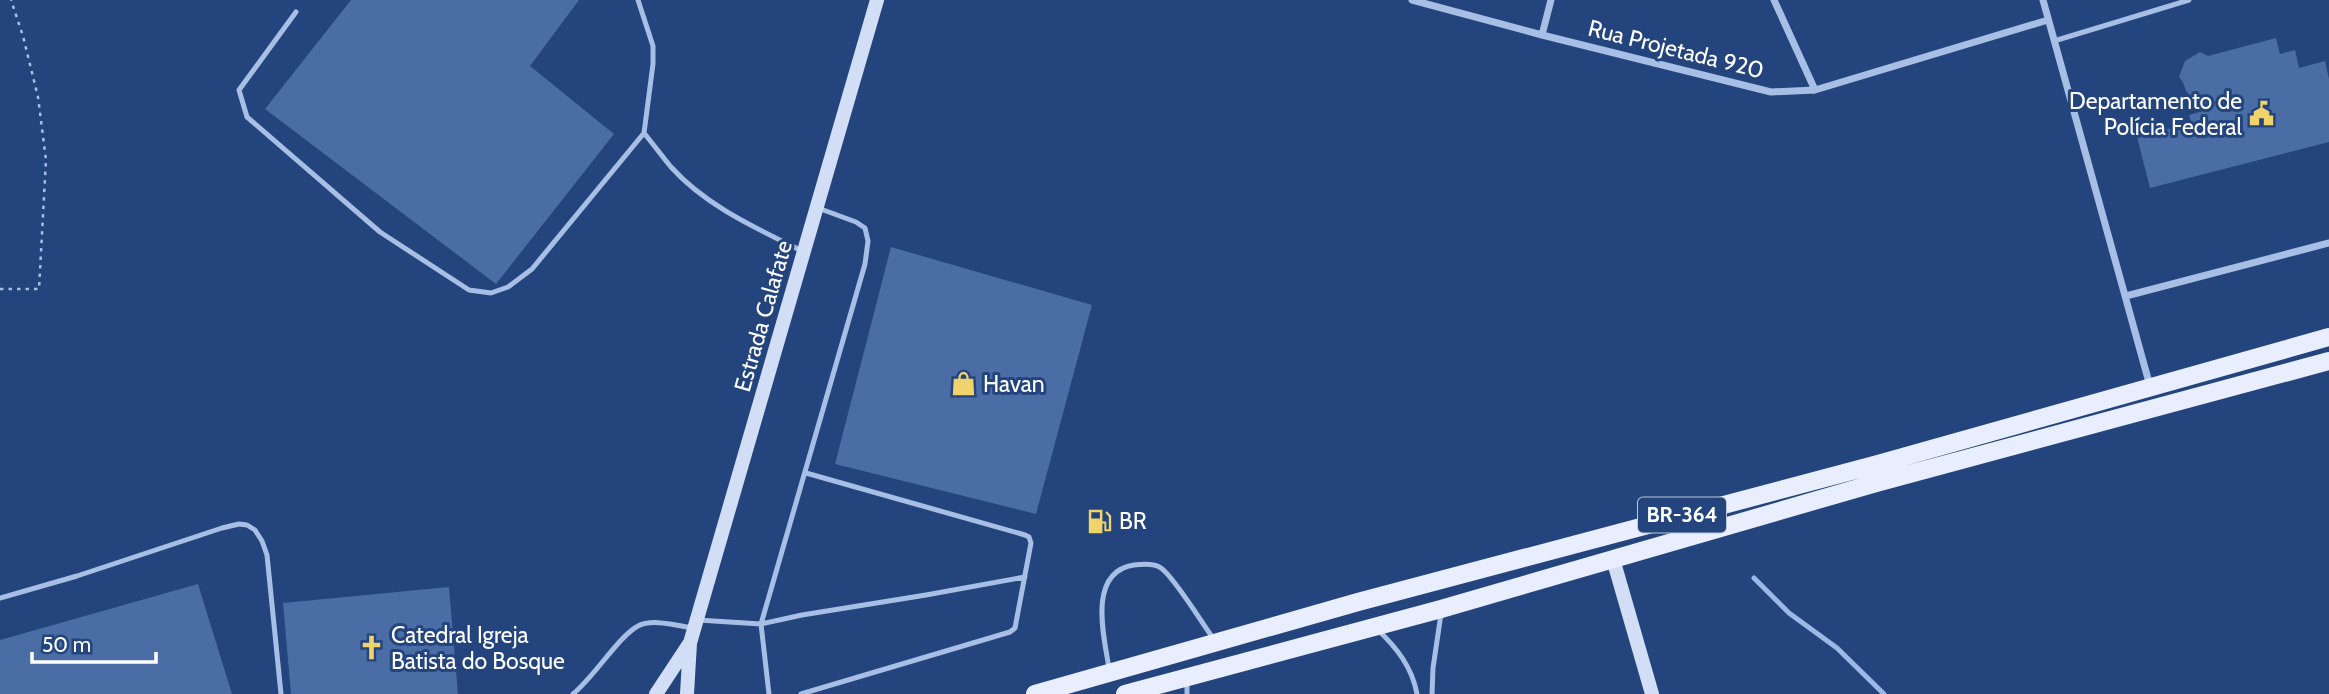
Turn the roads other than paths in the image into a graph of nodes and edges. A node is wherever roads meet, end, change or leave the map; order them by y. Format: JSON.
{"nodes":[{"id":1,"x":638,"y":0,"type":"edge"},
{"id":2,"x":877,"y":0,"type":"edge"},
{"id":3,"x":1412,"y":0,"type":"edge"},
{"id":4,"x":1551,"y":0,"type":"edge"},
{"id":5,"x":1773,"y":0,"type":"edge"},
{"id":6,"x":2043,"y":0,"type":"edge"},
{"id":7,"x":2189,"y":0,"type":"edge"},
{"id":8,"x":296,"y":12,"type":"dead end"},
{"id":9,"x":2048,"y":20,"type":"junction"},
{"id":10,"x":1542,"y":35,"type":"junction"},
{"id":11,"x":2053,"y":41,"type":"junction"},
{"id":12,"x":1815,"y":90,"type":"junction"},
{"id":13,"x":644,"y":133,"type":"junction"},
{"id":14,"x":818,"y":208,"type":"junction"},
{"id":15,"x":2329,"y":243,"type":"edge"},
{"id":16,"x":805,"y":252,"type":"junction"},
{"id":17,"x":2126,"y":296,"type":"junction"},
{"id":18,"x":2329,"y":337,"type":"edge"},
{"id":19,"x":2329,"y":361,"type":"edge"},
{"id":20,"x":2150,"y":387,"type":"junction"},
{"id":21,"x":806,"y":473,"type":"junction"},
{"id":22,"x":1613,"y":559,"type":"junction"},
{"id":23,"x":1025,"y":577,"type":"junction"},
{"id":24,"x":0,"y":598,"type":"edge"},
{"id":25,"x":1441,"y":609,"type":"junction"},
{"id":26,"x":696,"y":624,"type":"junction"},
{"id":27,"x":761,"y":624,"type":"junction"},
{"id":28,"x":1375,"y":627,"type":"junction"},
{"id":29,"x":690,"y":643,"type":"junction"},
{"id":30,"x":1217,"y":643,"type":"junction"},
{"id":31,"x":1110,"y":672,"type":"junction"},
{"id":32,"x":1187,"y":686,"type":"edge"},
{"id":33,"x":281,"y":694,"type":"edge"},
{"id":34,"x":573,"y":694,"type":"edge"},
{"id":35,"x":656,"y":694,"type":"edge"},
{"id":36,"x":687,"y":694,"type":"edge"},
{"id":37,"x":769,"y":694,"type":"edge"},
{"id":38,"x":801,"y":694,"type":"edge"},
{"id":39,"x":1035,"y":694,"type":"edge"},
{"id":40,"x":1125,"y":694,"type":"edge"},
{"id":41,"x":1417,"y":694,"type":"edge"},
{"id":42,"x":1432,"y":694,"type":"edge"},
{"id":43,"x":1652,"y":694,"type":"edge"}],
"edges":[{"from":1,"to":13,"type":"lane"},
{"from":2,"to":14,"type":"street","name":"Estrada Calafate"},
{"from":3,"to":10,"type":"street","name":"Rua Projetada 920"},
{"from":4,"to":10,"type":"street"},
{"from":5,"to":12,"type":"street"},
{"from":6,"to":9,"type":"street"},
{"from":7,"to":11,"type":"lane"},
{"from":8,"to":13,"type":"lane"},
{"from":9,"to":11,"type":"street"},
{"from":9,"to":12,"type":"street","name":"Rua Projetada 920"},
{"from":10,"to":12,"type":"street","name":"Rua Projetada 920"},
{"from":11,"to":17,"type":"street"},
{"from":13,"to":16,"type":"lane"},
{"from":14,"to":16,"type":"street","name":"Estrada Calafate"},
{"from":14,"to":21,"type":"lane"},
{"from":15,"to":17,"type":"street"},
{"from":16,"to":26,"type":"street","name":"Estrada Calafate"},
{"from":17,"to":20,"type":"street"},
{"from":18,"to":20,"type":"main road","number":"BR-364"},
{"from":19,"to":22,"type":"main road","number":"BR-364"},
{"from":20,"to":30,"type":"main road","number":"BR-364"},
{"from":21,"to":23,"type":"lane"},
{"from":21,"to":27,"type":"lane"},
{"from":22,"to":25,"type":"main road","number":"BR-364"},
{"from":22,"to":43,"type":"street"},
{"from":23,"to":27,"type":"lane"},
{"from":23,"to":38,"type":"lane"},
{"from":24,"to":33,"type":"lane"},
{"from":25,"to":28,"type":"main road","number":"BR-364"},
{"from":25,"to":42,"type":"lane"},
{"from":26,"to":27,"type":"lane"},
{"from":26,"to":29,"type":"street","name":"Estrada Calafate"},
{"from":26,"to":34,"type":"lane"},
{"from":27,"to":37,"type":"lane"},
{"from":28,"to":32,"type":"main road","number":"BR-364"},
{"from":28,"to":41,"type":"lane"},
{"from":29,"to":35,"type":"street","name":"Estrada Calafate"},
{"from":29,"to":36,"type":"street","name":"Estrada Calafate"},
{"from":30,"to":31,"type":"main road","number":"BR-364"},
{"from":30,"to":31,"type":"lane"},
{"from":31,"to":39,"type":"main road","number":"BR-364"},
{"from":32,"to":40,"type":"main road","number":"BR-364"}]}
